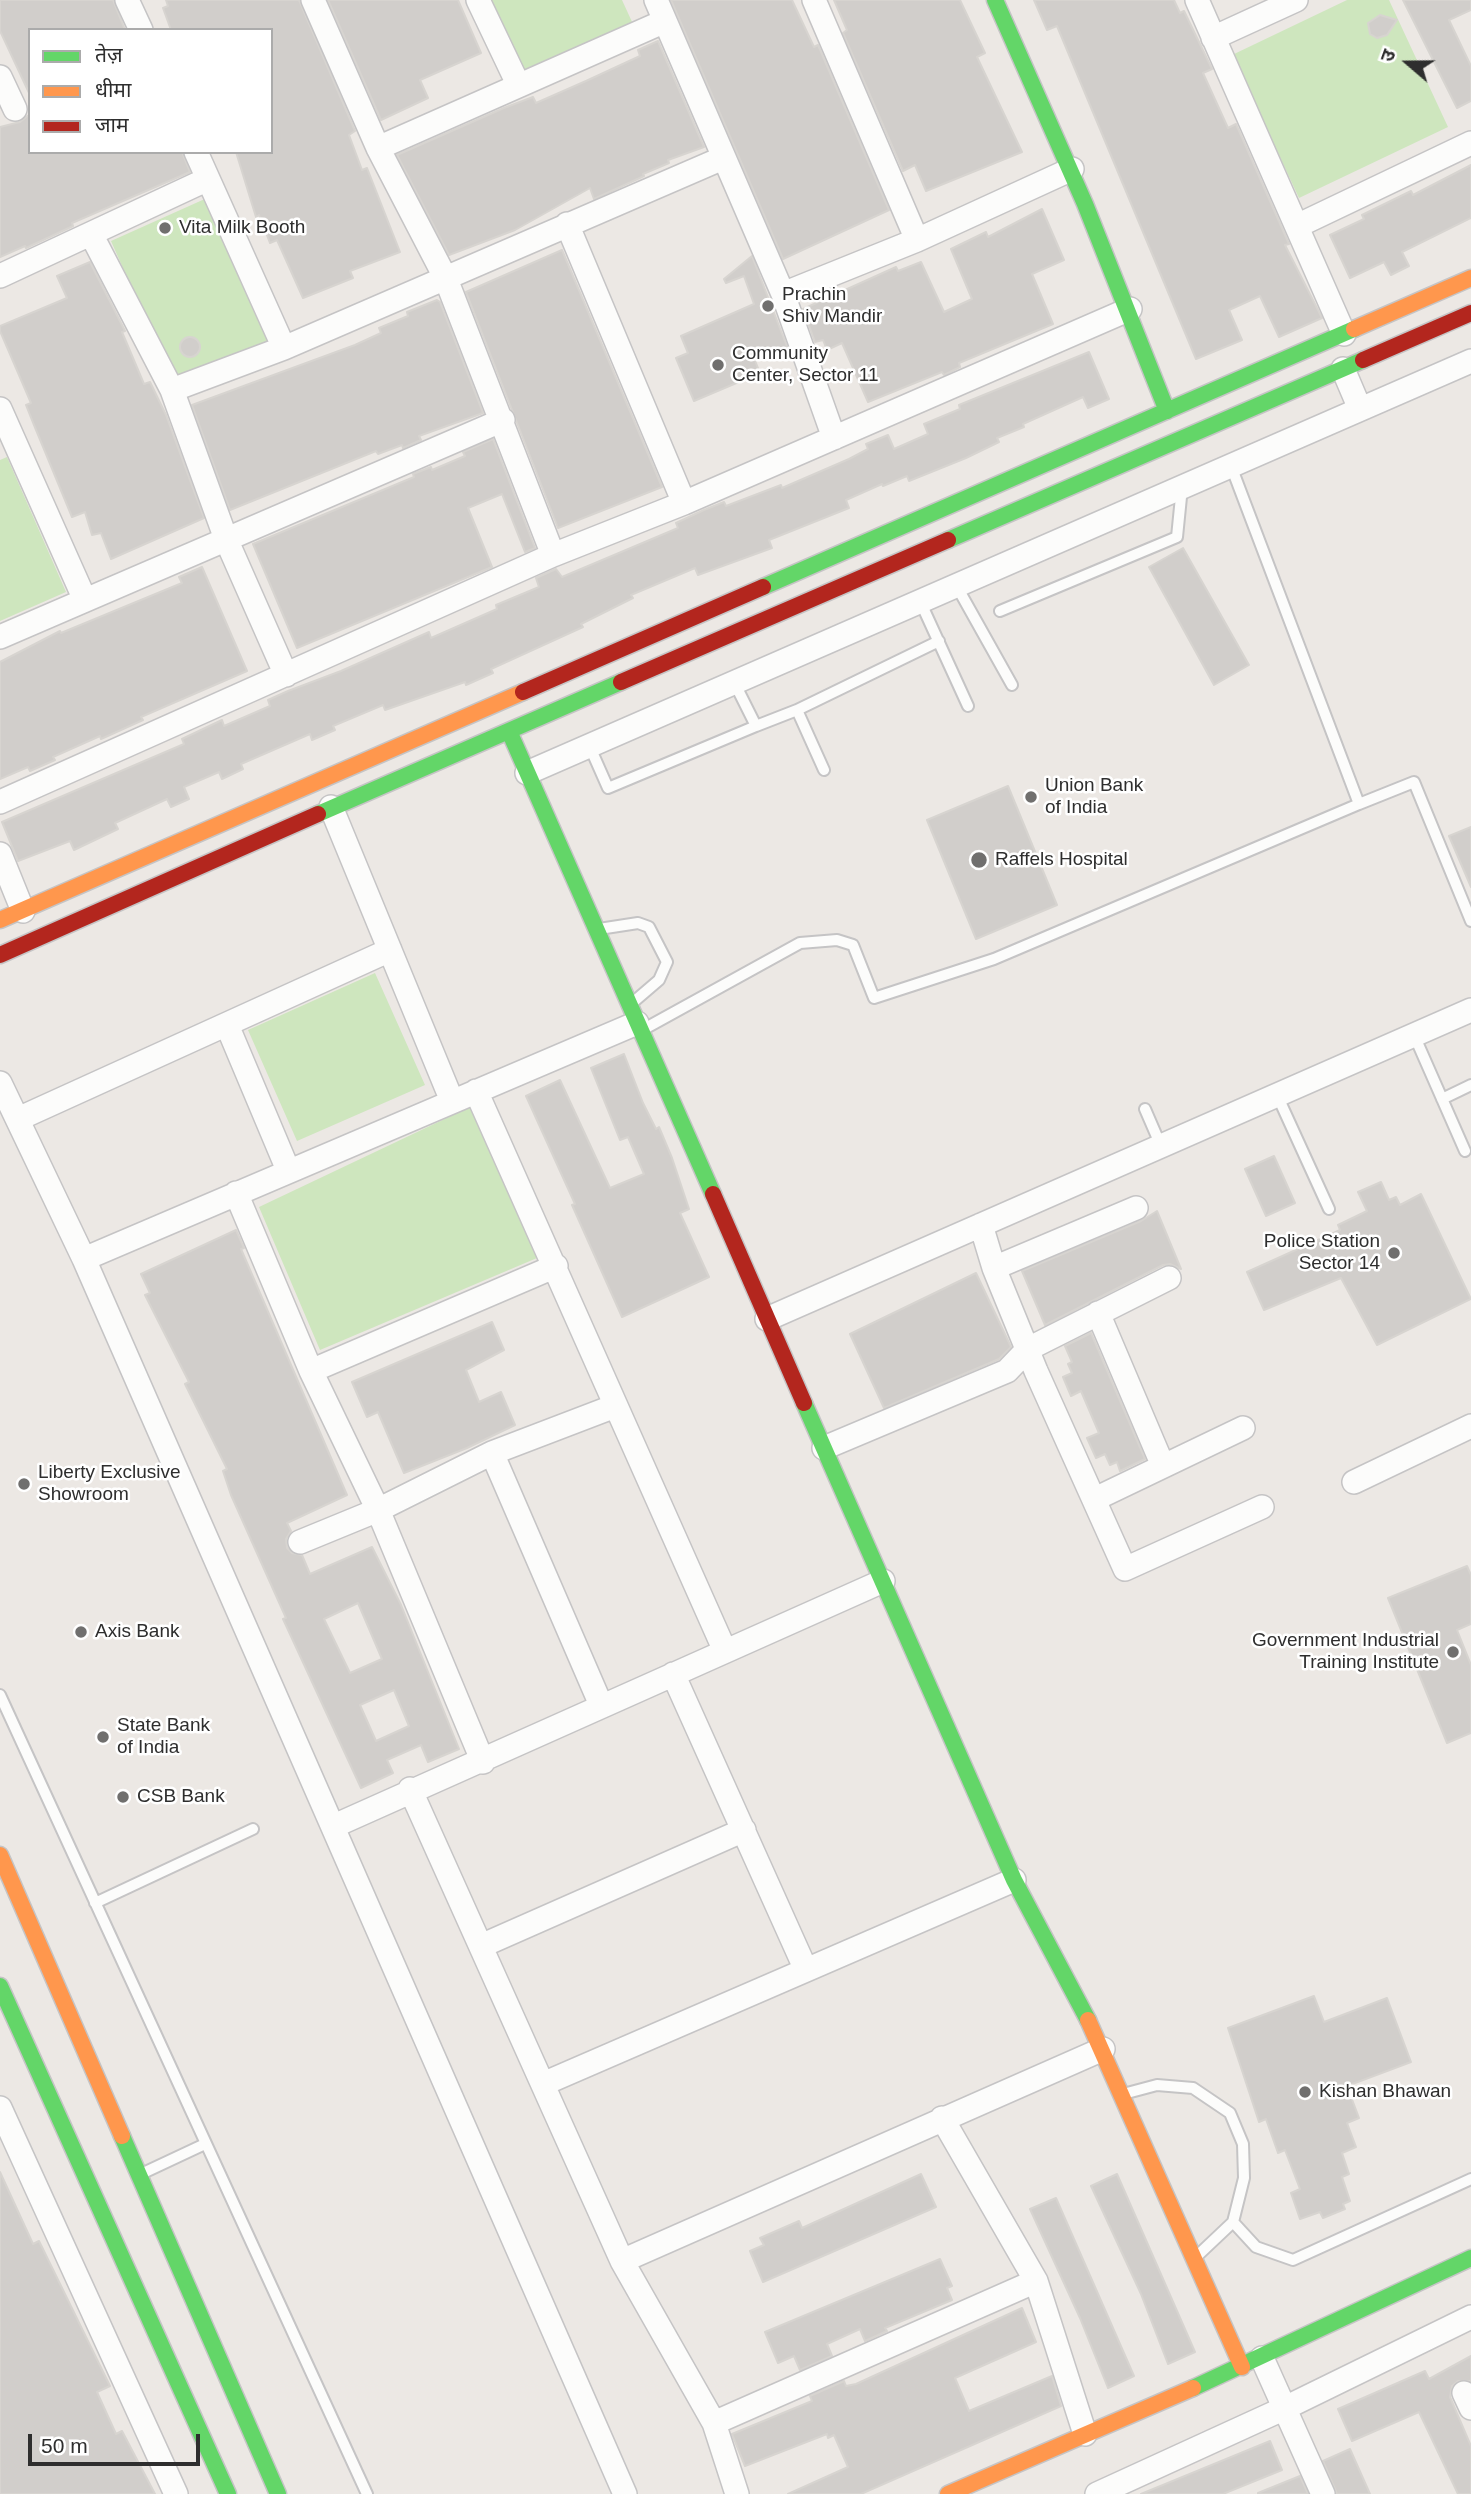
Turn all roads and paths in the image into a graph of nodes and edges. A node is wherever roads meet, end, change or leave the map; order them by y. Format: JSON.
{"nodes":[{"id":1,"x":127,"y":0,"type":"edge"},
{"id":2,"x":313,"y":0,"type":"edge"},
{"id":3,"x":478,"y":0,"type":"edge"},
{"id":4,"x":814,"y":0,"type":"edge"},
{"id":5,"x":995,"y":0,"type":"edge"},
{"id":6,"x":1197,"y":0,"type":"edge"},
{"id":7,"x":1296,"y":0,"type":"edge"},
{"id":8,"x":660,"y":10,"type":"edge"},
{"id":9,"x":140,"y":28,"type":"edge"},
{"id":10,"x":1213,"y":37,"type":"junction"},
{"id":11,"x":0,"y":76,"type":"edge"},
{"id":12,"x":517,"y":84,"type":"junction"},
{"id":13,"x":15,"y":109,"type":"edge"},
{"id":14,"x":1471,"y":143,"type":"edge"},
{"id":15,"x":378,"y":148,"type":"junction"},
{"id":16,"x":197,"y":154,"type":"edge"},
{"id":17,"x":723,"y":158,"type":"junction"},
{"id":18,"x":1072,"y":169,"type":"junction"},
{"id":19,"x":208,"y":180,"type":"junction"},
{"id":20,"x":567,"y":224,"type":"junction"},
{"id":21,"x":1297,"y":226,"type":"junction"},
{"id":22,"x":91,"y":234,"type":"junction"},
{"id":23,"x":917,"y":240,"type":"junction"},
{"id":24,"x":0,"y":276,"type":"edge"},
{"id":25,"x":1471,"y":278,"type":"edge"},
{"id":26,"x":446,"y":279,"type":"junction"},
{"id":27,"x":783,"y":294,"type":"junction"},
{"id":28,"x":1130,"y":310,"type":"junction"},
{"id":29,"x":1471,"y":313,"type":"edge"},
{"id":30,"x":1344,"y":334,"type":"junction"},
{"id":31,"x":284,"y":348,"type":"junction"},
{"id":32,"x":1471,"y":361,"type":"edge"},
{"id":33,"x":1343,"y":369,"type":"junction"},
{"id":34,"x":172,"y":390,"type":"junction"},
{"id":35,"x":0,"y":409,"type":"edge"},
{"id":36,"x":1360,"y":409,"type":"junction"},
{"id":37,"x":1167,"y":411,"type":"junction"},
{"id":38,"x":503,"y":420,"type":"junction"},
{"id":39,"x":834,"y":438,"type":"junction"},
{"id":40,"x":6,"y":439,"type":"edge"},
{"id":41,"x":1231,"y":466,"type":"junction"},
{"id":42,"x":1182,"y":487,"type":"junction"},
{"id":43,"x":684,"y":503,"type":"junction"},
{"id":44,"x":226,"y":539,"type":"junction"},
{"id":45,"x":554,"y":555,"type":"junction"},
{"id":46,"x":956,"y":586,"type":"junction"},
{"id":47,"x":85,"y":600,"type":"junction"},
{"id":48,"x":919,"y":601,"type":"junction"},
{"id":49,"x":1000,"y":611,"type":"dead end"},
{"id":50,"x":0,"y":637,"type":"edge"},
{"id":51,"x":939,"y":641,"type":"junction"},
{"id":52,"x":286,"y":675,"type":"junction"},
{"id":53,"x":734,"y":682,"type":"junction"},
{"id":54,"x":1012,"y":685,"type":"dead end"},
{"id":55,"x":968,"y":706,"type":"dead end"},
{"id":56,"x":797,"y":710,"type":"junction"},
{"id":57,"x":757,"y":726,"type":"junction"},
{"id":58,"x":509,"y":731,"type":"junction"},
{"id":59,"x":589,"y":745,"type":"junction"},
{"id":60,"x":824,"y":770,"type":"dead end"},
{"id":61,"x":527,"y":772,"type":"junction"},
{"id":62,"x":0,"y":802,"type":"edge"},
{"id":63,"x":1359,"y":804,"type":"junction"},
{"id":64,"x":331,"y":807,"type":"junction"},
{"id":65,"x":0,"y":854,"type":"edge"},
{"id":66,"x":23,"y":911,"type":"junction"},
{"id":67,"x":0,"y":920,"type":"edge"},
{"id":68,"x":1471,"y":921,"type":"edge"},
{"id":69,"x":596,"y":929,"type":"junction"},
{"id":70,"x":390,"y":950,"type":"junction"},
{"id":71,"x":0,"y":955,"type":"edge"},
{"id":72,"x":1471,"y":1010,"type":"edge"},
{"id":73,"x":636,"y":1019,"type":"junction"},
{"id":74,"x":227,"y":1024,"type":"junction"},
{"id":75,"x":1414,"y":1035,"type":"junction"},
{"id":76,"x":0,"y":1083,"type":"edge"},
{"id":77,"x":1471,"y":1085,"type":"edge"},
{"id":78,"x":476,"y":1091,"type":"junction"},
{"id":79,"x":1278,"y":1095,"type":"junction"},
{"id":80,"x":1443,"y":1100,"type":"junction"},
{"id":81,"x":452,"y":1101,"type":"junction"},
{"id":82,"x":1145,"y":1109,"type":"dead end"},
{"id":83,"x":18,"y":1119,"type":"junction"},
{"id":84,"x":1161,"y":1146,"type":"junction"},
{"id":85,"x":1465,"y":1151,"type":"dead end"},
{"id":86,"x":288,"y":1170,"type":"junction"},
{"id":87,"x":236,"y":1193,"type":"junction"},
{"id":88,"x":1136,"y":1208,"type":"dead end"},
{"id":89,"x":1329,"y":1209,"type":"dead end"},
{"id":90,"x":981,"y":1225,"type":"junction"},
{"id":91,"x":84,"y":1259,"type":"junction"},
{"id":92,"x":556,"y":1266,"type":"junction"},
{"id":93,"x":994,"y":1268,"type":"junction"},
{"id":94,"x":1170,"y":1278,"type":"dead end"},
{"id":95,"x":1098,"y":1313,"type":"junction"},
{"id":96,"x":767,"y":1319,"type":"junction"},
{"id":97,"x":1028,"y":1349,"type":"junction"},
{"id":98,"x":311,"y":1371,"type":"junction"},
{"id":99,"x":615,"y":1406,"type":"junction"},
{"id":100,"x":1471,"y":1426,"type":"edge"},
{"id":101,"x":1243,"y":1428,"type":"dead end"},
{"id":102,"x":824,"y":1448,"type":"junction"},
{"id":103,"x":492,"y":1453,"type":"junction"},
{"id":104,"x":1163,"y":1466,"type":"junction"},
{"id":105,"x":1354,"y":1482,"type":"dead end"},
{"id":106,"x":1095,"y":1499,"type":"junction"},
{"id":107,"x":1262,"y":1507,"type":"dead end"},
{"id":108,"x":378,"y":1510,"type":"junction"},
{"id":109,"x":300,"y":1542,"type":"dead end"},
{"id":110,"x":883,"y":1581,"type":"junction"},
{"id":111,"x":725,"y":1651,"type":"junction"},
{"id":112,"x":673,"y":1674,"type":"junction"},
{"id":113,"x":0,"y":1695,"type":"edge"},
{"id":114,"x":601,"y":1706,"type":"junction"},
{"id":115,"x":483,"y":1762,"type":"junction"},
{"id":116,"x":411,"y":1789,"type":"junction"},
{"id":117,"x":334,"y":1826,"type":"junction"},
{"id":118,"x":253,"y":1829,"type":"dead end"},
{"id":119,"x":744,"y":1830,"type":"junction"},
{"id":120,"x":0,"y":1855,"type":"edge"},
{"id":121,"x":1014,"y":1880,"type":"junction"},
{"id":122,"x":95,"y":1903,"type":"junction"},
{"id":123,"x":481,"y":1946,"type":"junction"},
{"id":124,"x":806,"y":1970,"type":"junction"},
{"id":125,"x":0,"y":1986,"type":"edge"},
{"id":126,"x":1102,"y":2049,"type":"junction"},
{"id":127,"x":543,"y":2084,"type":"junction"},
{"id":128,"x":1123,"y":2095,"type":"junction"},
{"id":129,"x":0,"y":2108,"type":"edge"},
{"id":130,"x":942,"y":2118,"type":"junction"},
{"id":131,"x":205,"y":2144,"type":"junction"},
{"id":132,"x":140,"y":2175,"type":"junction"},
{"id":133,"x":1471,"y":2179,"type":"edge"},
{"id":134,"x":1233,"y":2222,"type":"junction"},
{"id":135,"x":1195,"y":2258,"type":"junction"},
{"id":136,"x":1471,"y":2258,"type":"edge"},
{"id":137,"x":622,"y":2261,"type":"junction"},
{"id":138,"x":1036,"y":2281,"type":"junction"},
{"id":139,"x":1471,"y":2317,"type":"edge"},
{"id":140,"x":1252,"y":2362,"type":"junction"},
{"id":141,"x":1285,"y":2408,"type":"junction"},
{"id":142,"x":714,"y":2423,"type":"junction"},
{"id":143,"x":1085,"y":2434,"type":"junction"},
{"id":144,"x":962,"y":2491,"type":"edge"},
{"id":145,"x":176,"y":2494,"type":"edge"},
{"id":146,"x":228,"y":2494,"type":"edge"},
{"id":147,"x":278,"y":2494,"type":"edge"},
{"id":148,"x":367,"y":2494,"type":"edge"},
{"id":149,"x":625,"y":2494,"type":"edge"},
{"id":150,"x":737,"y":2494,"type":"edge"},
{"id":151,"x":1097,"y":2494,"type":"edge"},
{"id":152,"x":1323,"y":2494,"type":"edge"}],
"edges":[{"from":1,"to":9,"type":"street"},
{"from":2,"to":15,"type":"street"},
{"from":3,"to":12,"type":"street"},
{"from":4,"to":23,"type":"street"},
{"from":5,"to":18,"type":"street"},
{"from":6,"to":10,"type":"street"},
{"from":7,"to":10,"type":"street"},
{"from":8,"to":12,"type":"street"},
{"from":8,"to":17,"type":"street"},
{"from":10,"to":21,"type":"street"},
{"from":11,"to":13,"type":"street"},
{"from":12,"to":15,"type":"street"},
{"from":14,"to":21,"type":"street"},
{"from":15,"to":26,"type":"street"},
{"from":16,"to":19,"type":"street"},
{"from":17,"to":20,"type":"street"},
{"from":17,"to":27,"type":"street"},
{"from":18,"to":23,"type":"street"},
{"from":18,"to":28,"type":"street"},
{"from":19,"to":22,"type":"street"},
{"from":19,"to":31,"type":"street"},
{"from":20,"to":26,"type":"street"},
{"from":20,"to":43,"type":"street"},
{"from":21,"to":30,"type":"street"},
{"from":22,"to":24,"type":"street"},
{"from":22,"to":34,"type":"street"},
{"from":23,"to":27,"type":"street"},
{"from":25,"to":30,"type":"street"},
{"from":26,"to":31,"type":"street"},
{"from":26,"to":38,"type":"street"},
{"from":27,"to":39,"type":"street"},
{"from":28,"to":37,"type":"street"},
{"from":28,"to":39,"type":"street"},
{"from":29,"to":33,"type":"street"},
{"from":30,"to":37,"type":"street"},
{"from":31,"to":34,"type":"street"},
{"from":32,"to":36,"type":"street"},
{"from":33,"to":36,"type":"street"},
{"from":33,"to":58,"type":"street"},
{"from":34,"to":44,"type":"street"},
{"from":35,"to":40,"type":"street"},
{"from":36,"to":41,"type":"street"},
{"from":37,"to":66,"type":"street"},
{"from":38,"to":44,"type":"street"},
{"from":38,"to":45,"type":"street"},
{"from":39,"to":43,"type":"street"},
{"from":40,"to":47,"type":"street"},
{"from":41,"to":42,"type":"street"},
{"from":41,"to":63,"type":"lane"},
{"from":42,"to":46,"type":"street"},
{"from":42,"to":49,"type":"lane"},
{"from":43,"to":45,"type":"street"},
{"from":44,"to":47,"type":"street"},
{"from":44,"to":52,"type":"street"},
{"from":45,"to":52,"type":"street"},
{"from":46,"to":48,"type":"street"},
{"from":46,"to":54,"type":"lane"},
{"from":47,"to":50,"type":"street"},
{"from":48,"to":51,"type":"lane"},
{"from":48,"to":53,"type":"street"},
{"from":51,"to":55,"type":"lane"},
{"from":51,"to":56,"type":"lane"},
{"from":52,"to":62,"type":"street"},
{"from":53,"to":57,"type":"lane"},
{"from":53,"to":59,"type":"street"},
{"from":56,"to":57,"type":"lane"},
{"from":56,"to":60,"type":"lane"},
{"from":57,"to":59,"type":"lane"},
{"from":58,"to":61,"type":"street"},
{"from":58,"to":64,"type":"street"},
{"from":59,"to":61,"type":"street"},
{"from":61,"to":69,"type":"street"},
{"from":63,"to":68,"type":"lane"},
{"from":63,"to":73,"type":"lane"},
{"from":64,"to":70,"type":"street"},
{"from":64,"to":71,"type":"street"},
{"from":65,"to":66,"type":"street"},
{"from":66,"to":67,"type":"street"},
{"from":69,"to":73,"type":"street"},
{"from":69,"to":73,"type":"lane"},
{"from":70,"to":74,"type":"street"},
{"from":70,"to":81,"type":"street"},
{"from":72,"to":75,"type":"street"},
{"from":73,"to":78,"type":"street"},
{"from":73,"to":96,"type":"street"},
{"from":74,"to":83,"type":"street"},
{"from":74,"to":86,"type":"street"},
{"from":75,"to":79,"type":"street"},
{"from":75,"to":80,"type":"lane"},
{"from":76,"to":83,"type":"street"},
{"from":77,"to":80,"type":"lane"},
{"from":78,"to":81,"type":"street"},
{"from":78,"to":92,"type":"street"},
{"from":79,"to":84,"type":"street"},
{"from":79,"to":89,"type":"lane"},
{"from":80,"to":85,"type":"lane"},
{"from":81,"to":86,"type":"street"},
{"from":82,"to":84,"type":"lane"},
{"from":83,"to":91,"type":"street"},
{"from":84,"to":90,"type":"street"},
{"from":86,"to":87,"type":"street"},
{"from":87,"to":91,"type":"street"},
{"from":87,"to":98,"type":"street"},
{"from":88,"to":93,"type":"street"},
{"from":90,"to":93,"type":"street"},
{"from":90,"to":96,"type":"street"},
{"from":91,"to":117,"type":"street"},
{"from":92,"to":98,"type":"street"},
{"from":92,"to":99,"type":"street"},
{"from":93,"to":97,"type":"street"},
{"from":94,"to":95,"type":"street"},
{"from":95,"to":97,"type":"street"},
{"from":95,"to":104,"type":"street"},
{"from":96,"to":102,"type":"street"},
{"from":97,"to":102,"type":"street"},
{"from":97,"to":106,"type":"street"},
{"from":98,"to":108,"type":"street"},
{"from":99,"to":103,"type":"street"},
{"from":99,"to":111,"type":"street"},
{"from":100,"to":105,"type":"street"},
{"from":101,"to":104,"type":"street"},
{"from":102,"to":110,"type":"street"},
{"from":103,"to":108,"type":"street"},
{"from":103,"to":114,"type":"street"},
{"from":104,"to":106,"type":"street"},
{"from":106,"to":107,"type":"street"},
{"from":108,"to":109,"type":"street"},
{"from":108,"to":115,"type":"street"},
{"from":110,"to":111,"type":"street"},
{"from":110,"to":121,"type":"street"},
{"from":111,"to":112,"type":"street"},
{"from":112,"to":114,"type":"street"},
{"from":112,"to":119,"type":"street"},
{"from":113,"to":122,"type":"lane"},
{"from":114,"to":115,"type":"street"},
{"from":115,"to":116,"type":"street"},
{"from":116,"to":117,"type":"street"},
{"from":116,"to":123,"type":"street"},
{"from":117,"to":149,"type":"street"},
{"from":118,"to":122,"type":"lane"},
{"from":119,"to":123,"type":"street"},
{"from":119,"to":124,"type":"street"},
{"from":120,"to":132,"type":"street"},
{"from":121,"to":124,"type":"street"},
{"from":121,"to":126,"type":"street"},
{"from":122,"to":131,"type":"lane"},
{"from":123,"to":127,"type":"street"},
{"from":124,"to":127,"type":"street"},
{"from":125,"to":146,"type":"street"},
{"from":126,"to":128,"type":"street"},
{"from":126,"to":130,"type":"street"},
{"from":127,"to":137,"type":"street"},
{"from":128,"to":134,"type":"lane"},
{"from":128,"to":135,"type":"street"},
{"from":129,"to":145,"type":"street"},
{"from":130,"to":137,"type":"street"},
{"from":130,"to":138,"type":"street"},
{"from":131,"to":132,"type":"lane"},
{"from":131,"to":148,"type":"lane"},
{"from":132,"to":147,"type":"street"},
{"from":133,"to":134,"type":"lane"},
{"from":134,"to":135,"type":"lane"},
{"from":135,"to":140,"type":"street"},
{"from":136,"to":140,"type":"street"},
{"from":137,"to":142,"type":"street"},
{"from":138,"to":142,"type":"street"},
{"from":138,"to":143,"type":"street"},
{"from":139,"to":141,"type":"street"},
{"from":140,"to":141,"type":"street"},
{"from":140,"to":143,"type":"street"},
{"from":141,"to":151,"type":"street"},
{"from":141,"to":152,"type":"street"},
{"from":142,"to":150,"type":"street"},
{"from":143,"to":144,"type":"street"}]}
